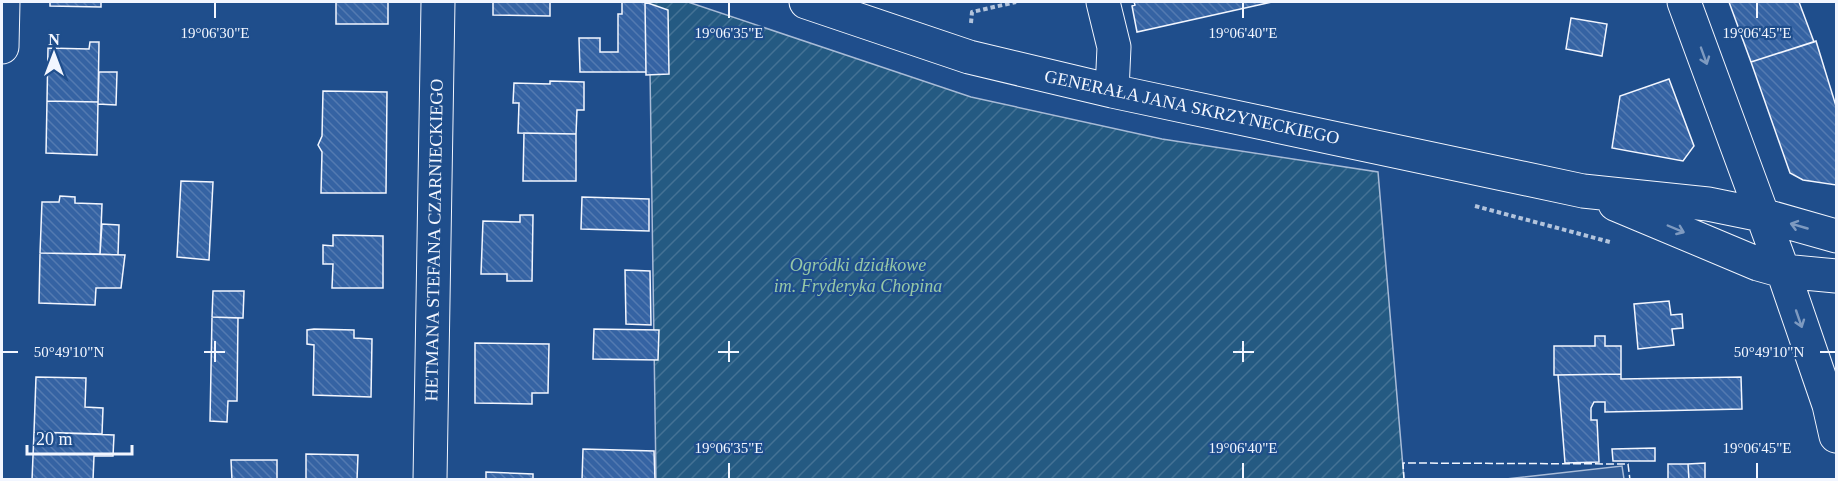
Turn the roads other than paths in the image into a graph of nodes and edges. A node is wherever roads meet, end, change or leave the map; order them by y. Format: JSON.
{"nodes":[{"id":1,"x":3,"y":2,"type":"edge"},
{"id":2,"x":438,"y":2,"type":"edge"},
{"id":3,"x":806,"y":2,"type":"edge"},
{"id":4,"x":1103,"y":2,"type":"edge"},
{"id":5,"x":1684,"y":2,"type":"edge"},
{"id":6,"x":852,"y":9,"type":"edge"},
{"id":7,"x":2,"y":47,"type":"edge"},
{"id":8,"x":1112,"y":91,"type":"junction"},
{"id":9,"x":1583,"y":191,"type":"junction"},
{"id":10,"x":1762,"y":215,"type":"junction"},
{"id":11,"x":1836,"y":236,"type":"edge"},
{"id":12,"x":1783,"y":271,"type":"junction"},
{"id":13,"x":1836,"y":276,"type":"edge"},
{"id":14,"x":1836,"y":436,"type":"edge"},
{"id":15,"x":430,"y":480,"type":"edge"}],
"edges":[{"from":1,"to":7,"type":"street"},
{"from":2,"to":15,"type":"street","name":"HETMANA STEFANA CZARNIECKIEGO"},
{"from":3,"to":6,"type":"street","name":"GENERAŁA JANA SKRZYNECKIEGO"},
{"from":4,"to":8,"type":"street"},
{"from":5,"to":10,"type":"street","one_way":true},
{"from":6,"to":8,"type":"street","name":"GENERAŁA JANA SKRZYNECKIEGO"},
{"from":8,"to":9,"type":"street","name":"GENERAŁA JANA SKRZYNECKIEGO"},
{"from":9,"to":10,"type":"street","name":"GENERAŁA JANA SKRZYNECKIEGO"},
{"from":9,"to":12,"type":"street","name":"GENERAŁA JANA SKRZYNECKIEGO","one_way":true},
{"from":11,"to":10,"type":"street","name":"GENERAŁA JANA SKRZYNECKIEGO","one_way":true},
{"from":10,"to":12,"type":"street"},
{"from":12,"to":13,"type":"street","name":"GENERAŁA JANA SKRZYNECKIEGO"},
{"from":12,"to":14,"type":"street","one_way":true}]}
